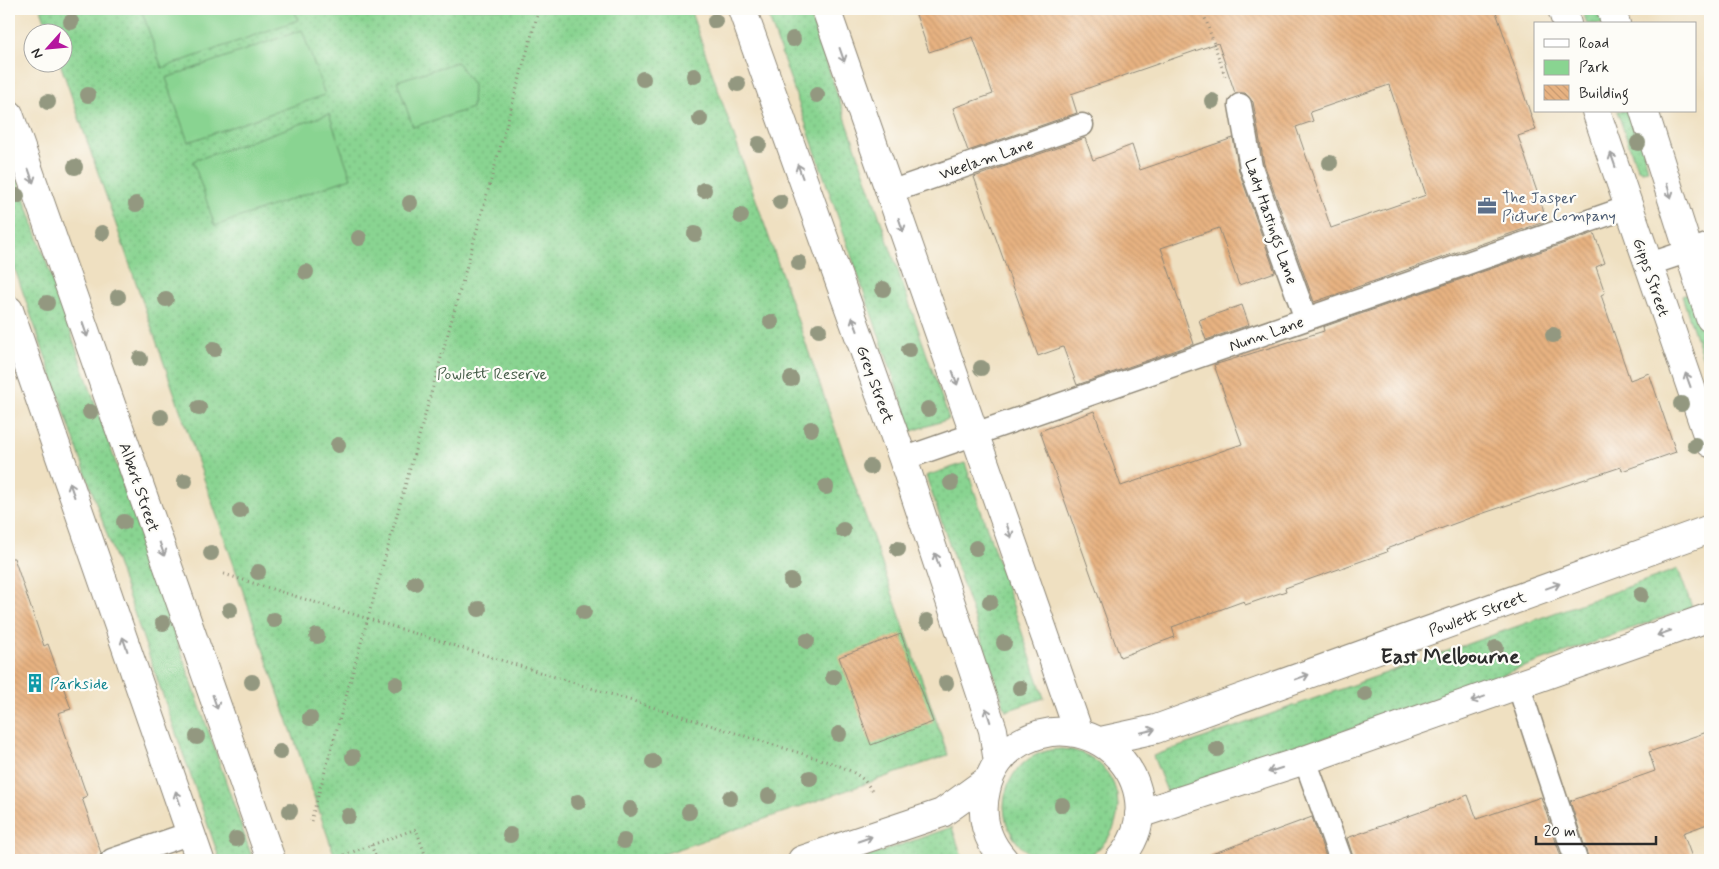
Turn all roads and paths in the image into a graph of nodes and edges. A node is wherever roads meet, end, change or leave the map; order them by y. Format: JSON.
{"nodes":[{"id":1,"x":539,"y":9,"type":"edge"},
{"id":2,"x":742,"y":9,"type":"edge"},
{"id":3,"x":826,"y":9,"type":"edge"},
{"id":4,"x":1202,"y":9,"type":"edge"},
{"id":5,"x":1562,"y":9,"type":"edge"},
{"id":6,"x":1611,"y":9,"type":"edge"},
{"id":7,"x":1566,"y":22,"type":"edge"},
{"id":8,"x":1615,"y":22,"type":"edge"},
{"id":9,"x":1240,"y":105,"type":"joint"},
{"id":10,"x":1596,"y":112,"type":"edge"},
{"id":11,"x":1644,"y":112,"type":"edge"},
{"id":12,"x":9,"y":114,"type":"edge"},
{"id":13,"x":1082,"y":125,"type":"dead end"},
{"id":14,"x":890,"y":192,"type":"junction"},
{"id":15,"x":1629,"y":207,"type":"junction"},
{"id":16,"x":1699,"y":247,"type":"edge"},
{"id":17,"x":1648,"y":265,"type":"junction"},
{"id":18,"x":9,"y":310,"type":"edge"},
{"id":19,"x":1710,"y":318,"type":"edge"},
{"id":20,"x":1306,"y":319,"type":"junction"},
{"id":21,"x":975,"y":434,"type":"junction"},
{"id":22,"x":1710,"y":443,"type":"edge"},
{"id":23,"x":903,"y":459,"type":"junction"},
{"id":24,"x":1710,"y":529,"type":"edge"},
{"id":25,"x":224,"y":574,"type":"dead end"},
{"id":26,"x":367,"y":617,"type":"junction"},
{"id":27,"x":1710,"y":617,"type":"edge"},
{"id":28,"x":1518,"y":684,"type":"junction"},
{"id":29,"x":1090,"y":737,"type":"junction"},
{"id":30,"x":1306,"y":760,"type":"junction"},
{"id":31,"x":993,"y":771,"type":"junction"},
{"id":32,"x":872,"y":792,"type":"dead end"},
{"id":33,"x":1139,"y":814,"type":"junction"},
{"id":34,"x":311,"y":821,"type":"dead end"},
{"id":35,"x":191,"y":833,"type":"junction"},
{"id":36,"x":371,"y":845,"type":"junction"},
{"id":37,"x":1124,"y":858,"type":"edge"},
{"id":38,"x":112,"y":860,"type":"edge"},
{"id":39,"x":200,"y":860,"type":"edge"},
{"id":40,"x":271,"y":860,"type":"edge"},
{"id":41,"x":330,"y":860,"type":"edge"},
{"id":42,"x":377,"y":860,"type":"edge"},
{"id":43,"x":427,"y":860,"type":"edge"},
{"id":44,"x":802,"y":860,"type":"edge"},
{"id":45,"x":1004,"y":860,"type":"edge"},
{"id":46,"x":1341,"y":860,"type":"edge"},
{"id":47,"x":1576,"y":860,"type":"edge"}],
"edges":[{"from":1,"to":26,"type":"path"},
{"from":23,"to":2,"type":"street","name":"Grey Street","one_way":true},
{"from":3,"to":14,"type":"street","one_way":true},
{"from":4,"to":9,"type":"path"},
{"from":5,"to":7,"type":"street"},
{"from":6,"to":8,"type":"street"},
{"from":9,"to":20,"type":"lane","name":"Lady Hastings Lane"},
{"from":15,"to":10,"type":"street","name":"Gipps Street","one_way":true},
{"from":11,"to":16,"type":"street","one_way":true},
{"from":12,"to":40,"type":"street","name":"Albert Street","one_way":true},
{"from":13,"to":14,"type":"lane","name":"Weelam Lane"},
{"from":14,"to":21,"type":"street","one_way":true},
{"from":15,"to":17,"type":"street","name":"Gipps Street"},
{"from":15,"to":20,"type":"lane","name":"Nunn Lane"},
{"from":16,"to":17,"type":"lane"},
{"from":16,"to":19,"type":"street"},
{"from":22,"to":17,"type":"street","name":"Gipps Street","one_way":true},
{"from":35,"to":18,"type":"street","one_way":true},
{"from":20,"to":21,"type":"lane","name":"Nunn Lane"},
{"from":21,"to":23,"type":"lane","name":"Nunn Lane"},
{"from":21,"to":29,"type":"street","one_way":true},
{"from":31,"to":23,"type":"street","name":"Grey Street","one_way":true},
{"from":29,"to":24,"type":"street","name":"Powlett Street","one_way":true},
{"from":25,"to":26,"type":"path"},
{"from":26,"to":32,"type":"path"},
{"from":26,"to":34,"type":"path"},
{"from":27,"to":28,"type":"street","one_way":true},
{"from":28,"to":30,"type":"street","one_way":true},
{"from":28,"to":47,"type":"lane"},
{"from":29,"to":31,"type":"street","name":"Powlett Street"},
{"from":29,"to":33,"type":"street"},
{"from":30,"to":33,"type":"street","one_way":true},
{"from":30,"to":46,"type":"lane"},
{"from":44,"to":31,"type":"street","one_way":true},
{"from":31,"to":45,"type":"street"},
{"from":33,"to":37,"type":"street"},
{"from":35,"to":38,"type":"lane"},
{"from":35,"to":39,"type":"street"},
{"from":36,"to":41,"type":"path"},
{"from":36,"to":42,"type":"path"},
{"from":36,"to":43,"type":"path"}]}
